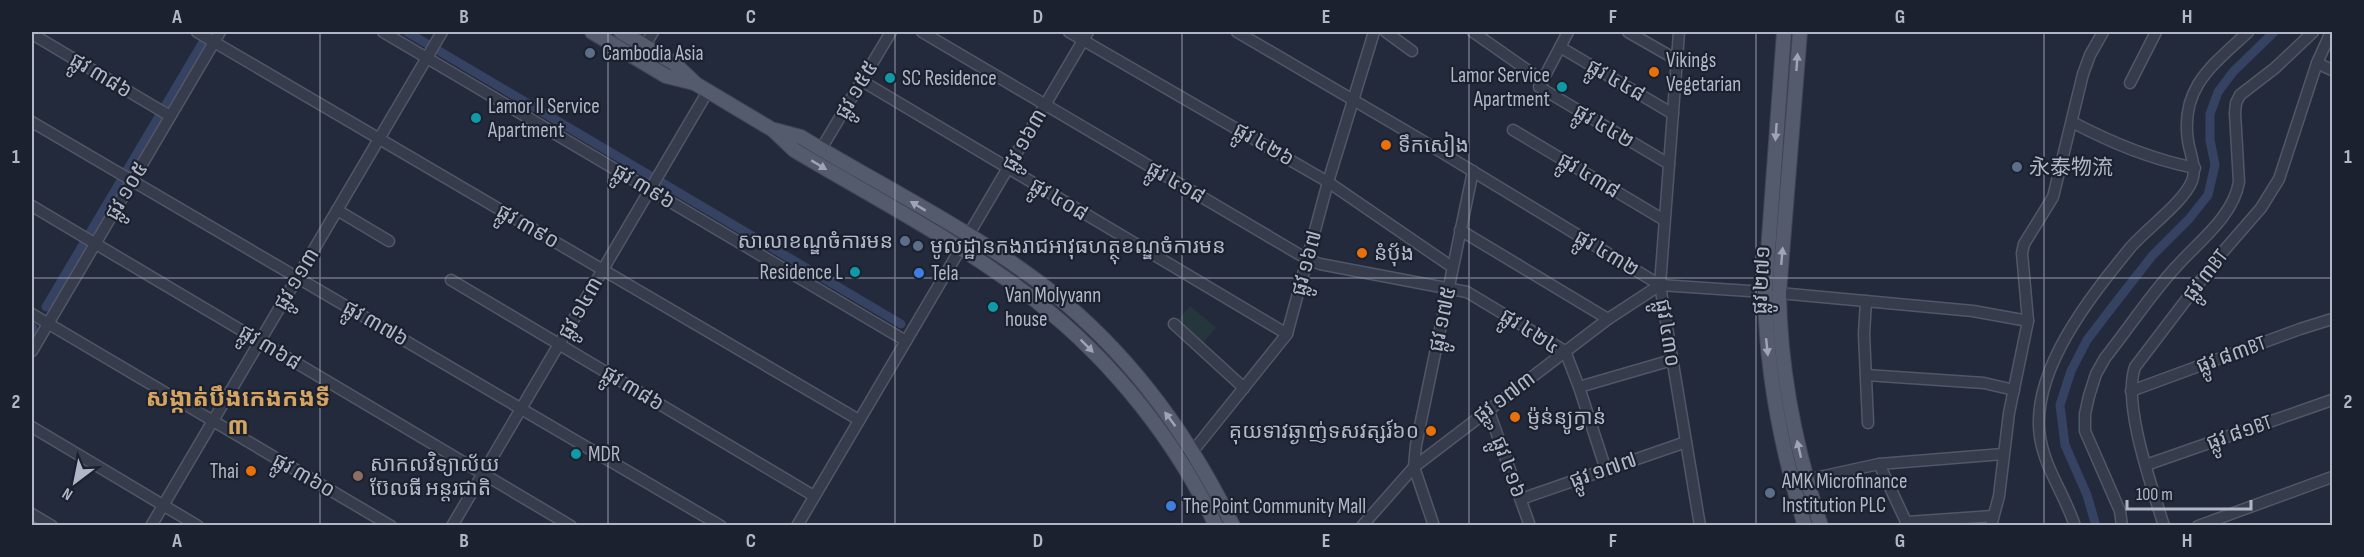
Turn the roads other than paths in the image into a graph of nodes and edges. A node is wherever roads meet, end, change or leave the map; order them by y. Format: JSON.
{"nodes":[{"id":1,"x":383,"y":32,"type":"edge"},
{"id":2,"x":442,"y":32,"type":"edge"},
{"id":3,"x":592,"y":32,"type":"edge"},
{"id":4,"x":621,"y":32,"type":"edge"},
{"id":5,"x":653,"y":32,"type":"edge"},
{"id":6,"x":891,"y":32,"type":"edge"},
{"id":7,"x":922,"y":32,"type":"edge"},
{"id":8,"x":1069,"y":32,"type":"edge"},
{"id":9,"x":1237,"y":32,"type":"edge"},
{"id":10,"x":1374,"y":32,"type":"edge"},
{"id":11,"x":1386,"y":32,"type":"edge"},
{"id":12,"x":1473,"y":32,"type":"edge"},
{"id":13,"x":1568,"y":32,"type":"edge"},
{"id":14,"x":1628,"y":32,"type":"edge"},
{"id":15,"x":1679,"y":32,"type":"edge"},
{"id":16,"x":1784,"y":32,"type":"edge"},
{"id":17,"x":1800,"y":32,"type":"edge"},
{"id":18,"x":2103,"y":32,"type":"edge"},
{"id":19,"x":2156,"y":32,"type":"edge"},
{"id":20,"x":2248,"y":32,"type":"edge"},
{"id":21,"x":2313,"y":32,"type":"edge"},
{"id":22,"x":2331,"y":32,"type":"edge"},
{"id":23,"x":32,"y":34,"type":"edge"},
{"id":24,"x":209,"y":36,"type":"edge"},
{"id":25,"x":1085,"y":36,"type":"edge"},
{"id":26,"x":645,"y":45,"type":"junction"},
{"id":27,"x":1560,"y":47,"type":"junction"},
{"id":28,"x":431,"y":50,"type":"junction"},
{"id":29,"x":1412,"y":51,"type":"dead end"},
{"id":30,"x":637,"y":58,"type":"junction"},
{"id":31,"x":1677,"y":60,"type":"junction"},
{"id":32,"x":2318,"y":63,"type":"junction"},
{"id":33,"x":2332,"y":70,"type":"edge"},
{"id":34,"x":861,"y":81,"type":"junction"},
{"id":35,"x":2130,"y":82,"type":"dead end"},
{"id":36,"x":1541,"y":84,"type":"junction"},
{"id":37,"x":702,"y":87,"type":"junction"},
{"id":38,"x":1354,"y":101,"type":"junction"},
{"id":39,"x":1045,"y":105,"type":"junction"},
{"id":40,"x":164,"y":113,"type":"junction"},
{"id":41,"x":1672,"y":114,"type":"junction"},
{"id":42,"x":32,"y":122,"type":"edge"},
{"id":43,"x":2072,"y":122,"type":"junction"},
{"id":44,"x":773,"y":130,"type":"junction"},
{"id":45,"x":1513,"y":130,"type":"dead end"},
{"id":46,"x":379,"y":138,"type":"junction"},
{"id":47,"x":821,"y":149,"type":"junction"},
{"id":48,"x":1669,"y":164,"type":"junction"},
{"id":49,"x":1008,"y":168,"type":"junction"},
{"id":50,"x":2194,"y":168,"type":"junction"},
{"id":51,"x":1473,"y":171,"type":"junction"},
{"id":52,"x":125,"y":178,"type":"junction"},
{"id":53,"x":654,"y":181,"type":"junction"},
{"id":54,"x":1328,"y":182,"type":"junction"},
{"id":55,"x":32,"y":206,"type":"edge"},
{"id":56,"x":337,"y":210,"type":"junction"},
{"id":57,"x":1664,"y":220,"type":"junction"},
{"id":58,"x":1460,"y":230,"type":"junction"},
{"id":59,"x":968,"y":236,"type":"junction"},
{"id":60,"x":89,"y":240,"type":"junction"},
{"id":61,"x":389,"y":241,"type":"dead end"},
{"id":62,"x":961,"y":249,"type":"junction"},
{"id":63,"x":1307,"y":259,"type":"junction"},
{"id":64,"x":1452,"y":267,"type":"junction"},
{"id":65,"x":603,"y":270,"type":"junction"},
{"id":66,"x":297,"y":277,"type":"junction"},
{"id":67,"x":452,"y":280,"type":"dead end"},
{"id":68,"x":1660,"y":285,"type":"junction"},
{"id":69,"x":1448,"y":288,"type":"junction"},
{"id":70,"x":1765,"y":292,"type":"junction"},
{"id":71,"x":1779,"y":293,"type":"junction"},
{"id":72,"x":1054,"y":294,"type":"junction"},
{"id":73,"x":1866,"y":301,"type":"junction"},
{"id":74,"x":1044,"y":307,"type":"junction"},
{"id":75,"x":39,"y":319,"type":"edge"},
{"id":76,"x":1608,"y":319,"type":"junction"},
{"id":77,"x":2332,"y":319,"type":"edge"},
{"id":78,"x":2028,"y":321,"type":"junction"},
{"id":79,"x":1174,"y":324,"type":"dead end"},
{"id":80,"x":1287,"y":334,"type":"junction"},
{"id":81,"x":260,"y":341,"type":"junction"},
{"id":82,"x":906,"y":341,"type":"junction"},
{"id":83,"x":559,"y":344,"type":"junction"},
{"id":84,"x":32,"y":351,"type":"edge"},
{"id":85,"x":1565,"y":351,"type":"junction"},
{"id":86,"x":1672,"y":360,"type":"junction"},
{"id":87,"x":1866,"y":375,"type":"junction"},
{"id":88,"x":1579,"y":387,"type":"junction"},
{"id":89,"x":1244,"y":388,"type":"junction"},
{"id":90,"x":2013,"y":390,"type":"junction"},
{"id":91,"x":2131,"y":392,"type":"junction"},
{"id":92,"x":2332,"y":400,"type":"edge"},
{"id":93,"x":521,"y":408,"type":"junction"},
{"id":94,"x":1488,"y":409,"type":"junction"},
{"id":95,"x":859,"y":420,"type":"junction"},
{"id":96,"x":212,"y":421,"type":"junction"},
{"id":97,"x":1868,"y":423,"type":"dead end"},
{"id":98,"x":32,"y":427,"type":"edge"},
{"id":99,"x":1686,"y":442,"type":"junction"},
{"id":100,"x":1193,"y":451,"type":"junction"},
{"id":101,"x":2003,"y":454,"type":"junction"},
{"id":102,"x":1179,"y":461,"type":"junction"},
{"id":103,"x":1879,"y":464,"type":"junction"},
{"id":104,"x":2146,"y":465,"type":"junction"},
{"id":105,"x":1414,"y":466,"type":"junction"},
{"id":106,"x":1606,"y":470,"type":"junction"},
{"id":107,"x":483,"y":473,"type":"junction"},
{"id":108,"x":2332,"y":477,"type":"edge"},
{"id":109,"x":1806,"y":480,"type":"junction"},
{"id":110,"x":814,"y":496,"type":"junction"},
{"id":111,"x":1521,"y":499,"type":"junction"},
{"id":112,"x":163,"y":505,"type":"junction"},
{"id":113,"x":32,"y":513,"type":"edge"},
{"id":114,"x":1992,"y":521,"type":"edge"},
{"id":115,"x":1908,"y":524,"type":"edge"},
{"id":116,"x":52,"y":525,"type":"edge"},
{"id":117,"x":151,"y":525,"type":"edge"},
{"id":118,"x":198,"y":525,"type":"edge"},
{"id":119,"x":391,"y":525,"type":"edge"},
{"id":120,"x":452,"y":525,"type":"edge"},
{"id":121,"x":571,"y":525,"type":"edge"},
{"id":122,"x":721,"y":525,"type":"edge"},
{"id":123,"x":797,"y":525,"type":"edge"},
{"id":124,"x":1215,"y":525,"type":"edge"},
{"id":125,"x":1233,"y":525,"type":"edge"},
{"id":126,"x":1362,"y":525,"type":"edge"},
{"id":127,"x":1434,"y":525,"type":"edge"},
{"id":128,"x":1530,"y":525,"type":"edge"},
{"id":129,"x":1700,"y":525,"type":"edge"},
{"id":130,"x":1805,"y":525,"type":"edge"},
{"id":131,"x":1821,"y":525,"type":"edge"},
{"id":132,"x":2075,"y":525,"type":"edge"},
{"id":133,"x":2122,"y":525,"type":"edge"},
{"id":134,"x":2164,"y":525,"type":"edge"},
{"id":135,"x":2198,"y":525,"type":"edge"}],
"edges":[{"from":1,"to":28,"type":"street","name":"ផ្លូវ ៣៩៦"},
{"from":2,"to":28,"type":"street","name":"ផ្លូវ ១១៣"},
{"from":3,"to":30,"type":"main road"},
{"from":4,"to":26,"type":"main road"},
{"from":5,"to":26,"type":"street"},
{"from":6,"to":34,"type":"street","name":"ផ្លូវ ១៥៥"},
{"from":7,"to":39,"type":"street","name":"ផ្លូវ ៤១៨"},
{"from":8,"to":25,"type":"street","name":"ផ្លូវ ៤២៦"},
{"from":9,"to":38,"type":"street","name":"ផ្លូវ ៤៣២"},
{"from":10,"to":38,"type":"street","name":"ផ្លូវ ១៦៧"},
{"from":11,"to":29,"type":"street"},
{"from":12,"to":36,"type":"street","name":"ផ្លូវ ៤៤២"},
{"from":13,"to":27,"type":"street"},
{"from":14,"to":31,"type":"street"},
{"from":15,"to":31,"type":"street","name":"ផ្លូវ ៤៣០"},
{"from":16,"to":70,"type":"main road","name":"ផ្លូវ ២៧១","one_way":true},
{"from":71,"to":17,"type":"main road","name":"ផ្លូវ ២៧១","one_way":true},
{"from":18,"to":43,"type":"street"},
{"from":19,"to":35,"type":"street"},
{"from":20,"to":50,"type":"street"},
{"from":21,"to":133,"type":"street"},
{"from":22,"to":32,"type":"street","name":"ផ្លូវ ៣BT"},
{"from":23,"to":40,"type":"street","name":"ផ្លូវ ៣៨៦"},
{"from":24,"to":40,"type":"street","name":"ផ្លូវ ១០៥"},
{"from":24,"to":46,"type":"street","name":"ផ្លូវ ៣៩០"},
{"from":25,"to":39,"type":"street","name":"ផ្លូវ ១៦៣"},
{"from":25,"to":54,"type":"street","name":"ផ្លូវ ៤២៦"},
{"from":26,"to":30,"type":"street"},
{"from":26,"to":37,"type":"main road"},
{"from":27,"to":36,"type":"street"},
{"from":27,"to":41,"type":"street","name":"ផ្លូវ ៤៤៨"},
{"from":28,"to":46,"type":"street","name":"ផ្លូវ ១១៣"},
{"from":28,"to":53,"type":"street","name":"ផ្លូវ ៣៩៦"},
{"from":30,"to":37,"type":"main road"},
{"from":31,"to":41,"type":"street","name":"ផ្លូវ ៤៣០"},
{"from":32,"to":33,"type":"street"},
{"from":32,"to":91,"type":"street","name":"ផ្លូវ ៣BT"},
{"from":34,"to":47,"type":"street","name":"ផ្លូវ ១៥៥"},
{"from":34,"to":49,"type":"street","name":"ផ្លូវ ៤០៨"},
{"from":36,"to":48,"type":"street","name":"ផ្លូវ ៤៤២"},
{"from":37,"to":44,"type":"main road"},
{"from":37,"to":53,"type":"street","name":"ផ្លូវ ១៤៣"},
{"from":38,"to":51,"type":"street","name":"ផ្លូវ ៤៣២"},
{"from":38,"to":54,"type":"street","name":"ផ្លូវ ១៦៧"},
{"from":39,"to":49,"type":"street","name":"ផ្លូវ ១៦៣"},
{"from":39,"to":63,"type":"street","name":"ផ្លូវ ៤១៨"},
{"from":40,"to":52,"type":"street","name":"ផ្លូវ ១០៥"},
{"from":41,"to":48,"type":"street","name":"ផ្លូវ ៤៣០"},
{"from":42,"to":52,"type":"street","name":"ផ្លូវ ៣៧៦"},
{"from":43,"to":50,"type":"street"},
{"from":43,"to":78,"type":"street"},
{"from":44,"to":47,"type":"main road"},
{"from":44,"to":62,"type":"main road","one_way":true},
{"from":45,"to":57,"type":"street","name":"ផ្លូវ ៤៣៨"},
{"from":46,"to":56,"type":"street","name":"ផ្លូវ ១១៣"},
{"from":46,"to":65,"type":"street","name":"ផ្លូវ ៣៩០"},
{"from":59,"to":47,"type":"main road","one_way":true},
{"from":48,"to":57,"type":"street","name":"ផ្លូវ ៤៣០"},
{"from":49,"to":59,"type":"street","name":"ផ្លូវ ១៦៣"},
{"from":49,"to":80,"type":"street","name":"ផ្លូវ ៤០៨"},
{"from":50,"to":132,"type":"street"},
{"from":51,"to":58,"type":"street","name":"ផ្លូវ ១៧៥"},
{"from":51,"to":68,"type":"street","name":"ផ្លូវ ៤៣២"},
{"from":52,"to":60,"type":"street","name":"ផ្លូវ ១០៥"},
{"from":52,"to":66,"type":"street","name":"ផ្លូវ ៣៧៦"},
{"from":53,"to":65,"type":"street","name":"ផ្លូវ ១៤៣"},
{"from":53,"to":82,"type":"street","name":"ផ្លូវ ៣៩៦"},
{"from":54,"to":63,"type":"street","name":"ផ្លូវ ១៦៧"},
{"from":54,"to":64,"type":"street","name":"ផ្លូវ ៤២៦"},
{"from":55,"to":60,"type":"street","name":"ផ្លូវ ៣៦៨"},
{"from":56,"to":61,"type":"street"},
{"from":56,"to":66,"type":"street","name":"ផ្លូវ ១១៣"},
{"from":57,"to":68,"type":"street","name":"ផ្លូវ ៤៣០"},
{"from":58,"to":64,"type":"street","name":"ផ្លូវ ១៧៥"},
{"from":58,"to":76,"type":"street"},
{"from":59,"to":62,"type":"street","name":"ផ្លូវ ១៦៣"},
{"from":59,"to":72,"type":"main road"},
{"from":60,"to":75,"type":"street","name":"ផ្លូវ ១០៥"},
{"from":60,"to":81,"type":"street","name":"ផ្លូវ ៣៦៨"},
{"from":62,"to":74,"type":"main road"},
{"from":62,"to":82,"type":"street","name":"ផ្លូវ ១៦៣"},
{"from":63,"to":69,"type":"street","name":"ផ្លូវ ៤១៨"},
{"from":63,"to":80,"type":"street","name":"ផ្លូវ ១៦៧"},
{"from":64,"to":69,"type":"street","name":"ផ្លូវ ១៧៥"},
{"from":65,"to":83,"type":"street","name":"ផ្លូវ ១៤៣"},
{"from":65,"to":95,"type":"street","name":"ផ្លូវ ៣៩០"},
{"from":66,"to":81,"type":"street","name":"ផ្លូវ ១១៣"},
{"from":66,"to":93,"type":"street","name":"ផ្លូវ ៣៧៦"},
{"from":67,"to":83,"type":"street","name":"ផ្លូវ ៣៨៦"},
{"from":68,"to":70,"type":"street","name":"ផ្លូវ ៤៣២"},
{"from":68,"to":76,"type":"street","name":"ផ្លូវ ១៧៣"},
{"from":68,"to":86,"type":"street","name":"ផ្លូវ ៤៣០"},
{"from":69,"to":85,"type":"street","name":"ផ្លូវ ៤២៤"},
{"from":69,"to":105,"type":"street","name":"ផ្លូវ ១៧៥"},
{"from":70,"to":71,"type":"street","name":"ផ្លូវ ៤៣២"},
{"from":70,"to":130,"type":"main road","name":"ផ្លូវ ២៧១","one_way":true},
{"from":71,"to":73,"type":"street","name":"ផ្លូវ ៤៣២"},
{"from":109,"to":71,"type":"main road","name":"ផ្លូវ ២៧១","one_way":true},
{"from":72,"to":74,"type":"main road"},
{"from":100,"to":72,"type":"main road","one_way":true},
{"from":73,"to":78,"type":"street","name":"ផ្លូវ ៤៣២"},
{"from":73,"to":87,"type":"street"},
{"from":74,"to":102,"type":"main road","one_way":true},
{"from":75,"to":84,"type":"street","name":"ផ្លូវ ១០៥"},
{"from":75,"to":96,"type":"street","name":"ផ្លូវ ៣៦០"},
{"from":76,"to":85,"type":"street","name":"ផ្លូវ ១៧៣"},
{"from":77,"to":91,"type":"street","name":"ផ្លូវ ៨៣BT"},
{"from":78,"to":90,"type":"street"},
{"from":79,"to":89,"type":"street"},
{"from":80,"to":89,"type":"street","name":"ផ្លូវ ១៦៧"},
{"from":81,"to":96,"type":"street","name":"ផ្លូវ ១១៣"},
{"from":81,"to":107,"type":"street","name":"ផ្លូវ ៣៦៨"},
{"from":82,"to":95,"type":"street","name":"ផ្លូវ ១៦៣"},
{"from":83,"to":93,"type":"street","name":"ផ្លូវ ១៤៣"},
{"from":83,"to":110,"type":"street","name":"ផ្លូវ ៣៨៦"},
{"from":85,"to":88,"type":"street","name":"ផ្លូវ ៤២៤"},
{"from":85,"to":94,"type":"street","name":"ផ្លូវ ១៧៣"},
{"from":86,"to":88,"type":"street"},
{"from":86,"to":99,"type":"street","name":"ផ្លូវ ៤៣០"},
{"from":87,"to":90,"type":"street"},
{"from":87,"to":97,"type":"street"},
{"from":88,"to":106,"type":"street","name":"ផ្លូវ ៤២៤"},
{"from":89,"to":100,"type":"street","name":"ផ្លូវ ១៦៧"},
{"from":90,"to":101,"type":"street"},
{"from":91,"to":104,"type":"street","name":"ផ្លូវ ៣BT"},
{"from":92,"to":104,"type":"street","name":"ផ្លូវ ៨១BT"},
{"from":93,"to":107,"type":"street","name":"ផ្លូវ ១៤៣"},
{"from":93,"to":122,"type":"street","name":"ផ្លូវ ៣៧៦"},
{"from":94,"to":105,"type":"street","name":"ផ្លូវ ១៧៣"},
{"from":94,"to":111,"type":"street","name":"ផ្លូវ ៤១៦"},
{"from":95,"to":110,"type":"street","name":"ផ្លូវ ១៦៣"},
{"from":96,"to":112,"type":"street","name":"ផ្លូវ ១១៣"},
{"from":96,"to":119,"type":"street","name":"ផ្លូវ ៣៦០"},
{"from":98,"to":112,"type":"street"},
{"from":99,"to":106,"type":"street","name":"ផ្លូវ ១៧៧"},
{"from":99,"to":129,"type":"street","name":"ផ្លូវ ៤៣០"},
{"from":100,"to":102,"type":"street","name":"ផ្លូវ ១៦៧"},
{"from":100,"to":125,"type":"main road"},
{"from":101,"to":103,"type":"street"},
{"from":101,"to":114,"type":"street"},
{"from":102,"to":124,"type":"main road"},
{"from":103,"to":109,"type":"street"},
{"from":103,"to":115,"type":"street"},
{"from":104,"to":134,"type":"street","name":"ផ្លូវ ៣BT"},
{"from":105,"to":126,"type":"street","name":"ផ្លូវ ១៧៣"},
{"from":105,"to":127,"type":"street"},
{"from":106,"to":111,"type":"street","name":"ផ្លូវ ១៧៧"},
{"from":107,"to":120,"type":"street","name":"ផ្លូវ ១៤៣"},
{"from":107,"to":121,"type":"street","name":"ផ្លូវ ៣៦៨"},
{"from":108,"to":135,"type":"street"},
{"from":109,"to":131,"type":"main road","name":"ផ្លូវ ២៧១"},
{"from":110,"to":123,"type":"street","name":"ផ្លូវ ១៦៣"},
{"from":111,"to":128,"type":"street","name":"ផ្លូវ ៤១៦"},
{"from":112,"to":117,"type":"street","name":"ផ្លូវ ១១៣"},
{"from":112,"to":118,"type":"street"},
{"from":113,"to":116,"type":"street"},
{"from":114,"to":115,"type":"street"}]}
